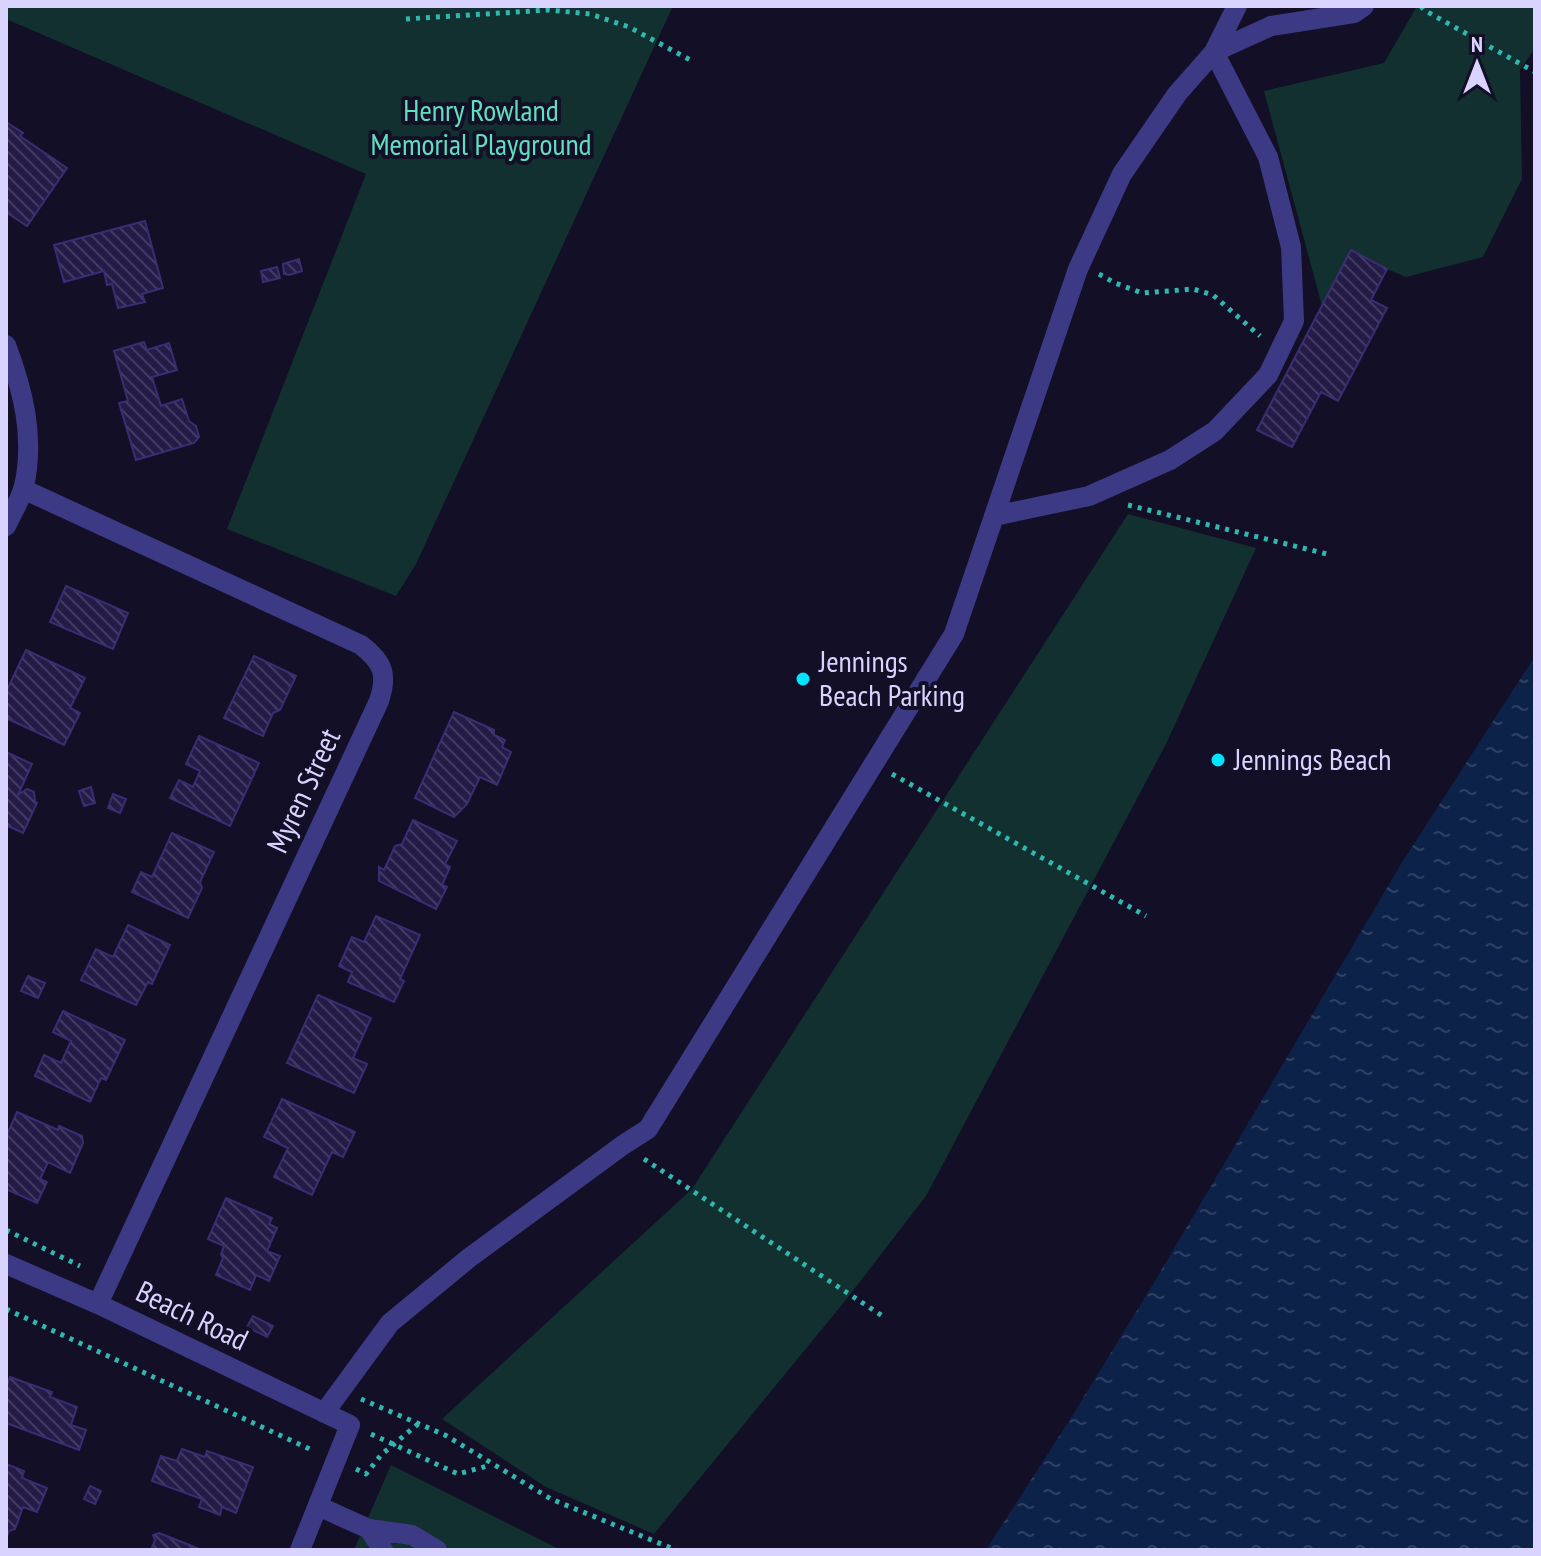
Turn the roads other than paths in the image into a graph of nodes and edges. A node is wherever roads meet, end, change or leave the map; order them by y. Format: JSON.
{"nodes":[{"id":1,"x":1237,"y":6,"type":"edge"},
{"id":2,"x":1364,"y":6,"type":"edge"},
{"id":3,"x":1214,"y":52,"type":"junction"},
{"id":4,"x":6,"y":345,"type":"edge"},
{"id":5,"x":23,"y":489,"type":"junction"},
{"id":6,"x":994,"y":516,"type":"junction"},
{"id":7,"x":6,"y":526,"type":"edge"},
{"id":8,"x":6,"y":1264,"type":"edge"},
{"id":9,"x":98,"y":1304,"type":"junction"},
{"id":10,"x":324,"y":1413,"type":"junction"},
{"id":11,"x":318,"y":1506,"type":"junction"},
{"id":12,"x":369,"y":1529,"type":"junction"},
{"id":13,"x":300,"y":1550,"type":"edge"},
{"id":14,"x":383,"y":1550,"type":"edge"},
{"id":15,"x":437,"y":1550,"type":"edge"}],
"edges":[{"from":1,"to":3,"type":"street"},
{"from":2,"to":3,"type":"street"},
{"from":3,"to":6,"type":"street"},
{"from":3,"to":6,"type":"street"},
{"from":4,"to":5,"type":"street"},
{"from":5,"to":7,"type":"street"},
{"from":5,"to":9,"type":"street","name":"Myren Street"},
{"from":6,"to":10,"type":"street"},
{"from":8,"to":9,"type":"street","name":"Beach Road"},
{"from":9,"to":10,"type":"street","name":"Beach Road"},
{"from":10,"to":11,"type":"street","name":"Beach Road"},
{"from":11,"to":12,"type":"street"},
{"from":11,"to":13,"type":"street"},
{"from":12,"to":14,"type":"street"},
{"from":12,"to":15,"type":"street"}]}
